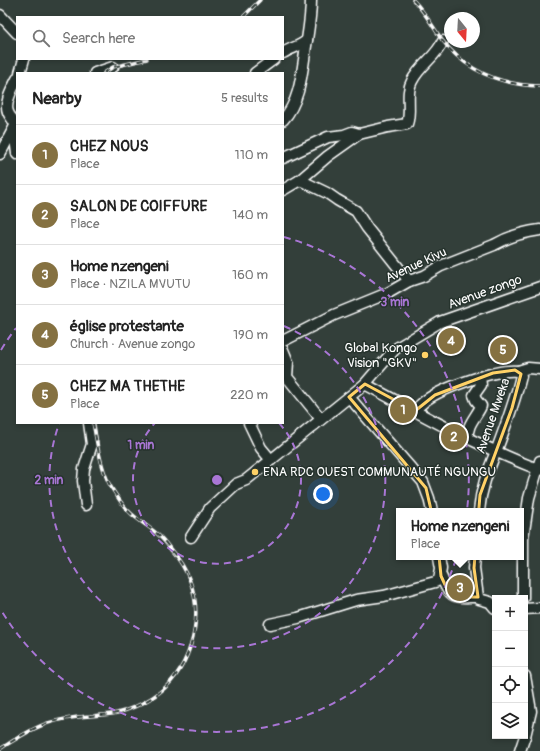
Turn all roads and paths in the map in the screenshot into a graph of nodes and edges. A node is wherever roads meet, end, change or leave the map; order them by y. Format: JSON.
{"nodes":[{"id":1,"x":311,"y":0,"type":"edge"},
{"id":2,"x":0,"y":14,"type":"edge"},
{"id":3,"x":16,"y":32,"type":"edge"},
{"id":4,"x":307,"y":40,"type":"junction"},
{"id":5,"x":443,"y":42,"type":"dead end"},
{"id":6,"x":284,"y":52,"type":"edge"},
{"id":7,"x":24,"y":60,"type":"edge"},
{"id":8,"x":273,"y":60,"type":"edge"},
{"id":9,"x":113,"y":67,"type":"dead end"},
{"id":10,"x":21,"y":72,"type":"edge"},
{"id":11,"x":98,"y":72,"type":"edge"},
{"id":12,"x":256,"y":72,"type":"edge"},
{"id":13,"x":16,"y":83,"type":"edge"},
{"id":14,"x":8,"y":112,"type":"edge"},
{"id":15,"x":284,"y":119,"type":"edge"},
{"id":16,"x":14,"y":130,"type":"junction"},
{"id":17,"x":360,"y":134,"type":"junction"},
{"id":18,"x":16,"y":146,"type":"edge"},
{"id":19,"x":0,"y":154,"type":"edge"},
{"id":20,"x":284,"y":158,"type":"edge"},
{"id":21,"x":300,"y":180,"type":"junction"},
{"id":22,"x":284,"y":189,"type":"edge"},
{"id":23,"x":540,"y":230,"type":"edge"},
{"id":24,"x":409,"y":281,"type":"junction"},
{"id":25,"x":540,"y":287,"type":"edge"},
{"id":26,"x":284,"y":340,"type":"edge"},
{"id":27,"x":284,"y":352,"type":"edge"},
{"id":28,"x":540,"y":369,"type":"edge"},
{"id":29,"x":520,"y":374,"type":"junction"},
{"id":30,"x":480,"y":377,"type":"junction"},
{"id":31,"x":366,"y":384,"type":"junction"},
{"id":32,"x":349,"y":397,"type":"junction"},
{"id":33,"x":414,"y":411,"type":"junction"},
{"id":34,"x":321,"y":419,"type":"junction"},
{"id":35,"x":89,"y":424,"type":"edge"},
{"id":36,"x":249,"y":424,"type":"edge"},
{"id":37,"x":468,"y":438,"type":"junction"},
{"id":38,"x":496,"y":452,"type":"junction"},
{"id":39,"x":271,"y":460,"type":"junction"},
{"id":40,"x":539,"y":467,"type":"edge"},
{"id":41,"x":86,"y":505,"type":"dead end"},
{"id":42,"x":431,"y":508,"type":"edge"},
{"id":43,"x":479,"y":508,"type":"edge"},
{"id":44,"x":524,"y":531,"type":"edge"},
{"id":45,"x":191,"y":537,"type":"dead end"},
{"id":46,"x":439,"y":560,"type":"edge"},
{"id":47,"x":475,"y":560,"type":"edge"},
{"id":48,"x":523,"y":560,"type":"edge"},
{"id":49,"x":441,"y":576,"type":"junction"},
{"id":50,"x":478,"y":595,"type":"junction"},
{"id":51,"x":523,"y":595,"type":"edge"},
{"id":52,"x":492,"y":604,"type":"edge"},
{"id":53,"x":540,"y":608,"type":"edge"},
{"id":54,"x":528,"y":609,"type":"edge"},
{"id":55,"x":270,"y":624,"type":"dead end"},
{"id":56,"x":528,"y":686,"type":"edge"},
{"id":57,"x":535,"y":711,"type":"edge"},
{"id":58,"x":528,"y":728,"type":"edge"},
{"id":59,"x":524,"y":739,"type":"edge"},
{"id":60,"x":520,"y":751,"type":"edge"}],
"edges":[{"from":1,"to":4,"type":"street"},
{"from":2,"to":3,"type":"street"},
{"from":4,"to":6,"type":"street"},
{"from":4,"to":15,"type":"street"},
{"from":5,"to":17,"type":"street"},
{"from":7,"to":10,"type":"street"},
{"from":8,"to":12,"type":"street"},
{"from":9,"to":11,"type":"street"},
{"from":13,"to":14,"type":"street"},
{"from":14,"to":16,"type":"street"},
{"from":16,"to":18,"type":"street"},
{"from":16,"to":19,"type":"street"},
{"from":17,"to":20,"type":"street"},
{"from":17,"to":21,"type":"street"},
{"from":21,"to":22,"type":"street"},
{"from":21,"to":24,"type":"street"},
{"from":23,"to":24,"type":"street","name":"Avenue Kivu"},
{"from":24,"to":26,"type":"street","name":"Avenue Kivu"},
{"from":25,"to":31,"type":"street","name":"Avenue zongo"},
{"from":27,"to":34,"type":"street"},
{"from":28,"to":29,"type":"street"},
{"from":29,"to":30,"type":"street"},
{"from":29,"to":38,"type":"street","name":"Avenue Mweka"},
{"from":30,"to":33,"type":"street"},
{"from":30,"to":37,"type":"street"},
{"from":31,"to":32,"type":"street","name":"Avenue zongo"},
{"from":31,"to":33,"type":"street"},
{"from":32,"to":34,"type":"street","name":"Avenue zongo"},
{"from":32,"to":42,"type":"street"},
{"from":33,"to":37,"type":"street"},
{"from":34,"to":39,"type":"street","name":"Avenue zongo"},
{"from":35,"to":41,"type":"street"},
{"from":36,"to":39,"type":"street"},
{"from":37,"to":38,"type":"street"},
{"from":38,"to":40,"type":"street"},
{"from":38,"to":43,"type":"street","name":"Avenue Mweka"},
{"from":39,"to":45,"type":"street","name":"Avenue zongo"},
{"from":40,"to":44,"type":"street"},
{"from":46,"to":49,"type":"street"},
{"from":47,"to":50,"type":"street"},
{"from":48,"to":51,"type":"street"},
{"from":49,"to":50,"type":"street"},
{"from":49,"to":55,"type":"street"},
{"from":50,"to":52,"type":"street"},
{"from":53,"to":54,"type":"street"},
{"from":56,"to":57,"type":"street"},
{"from":57,"to":58,"type":"street"},
{"from":59,"to":60,"type":"street"}]}
